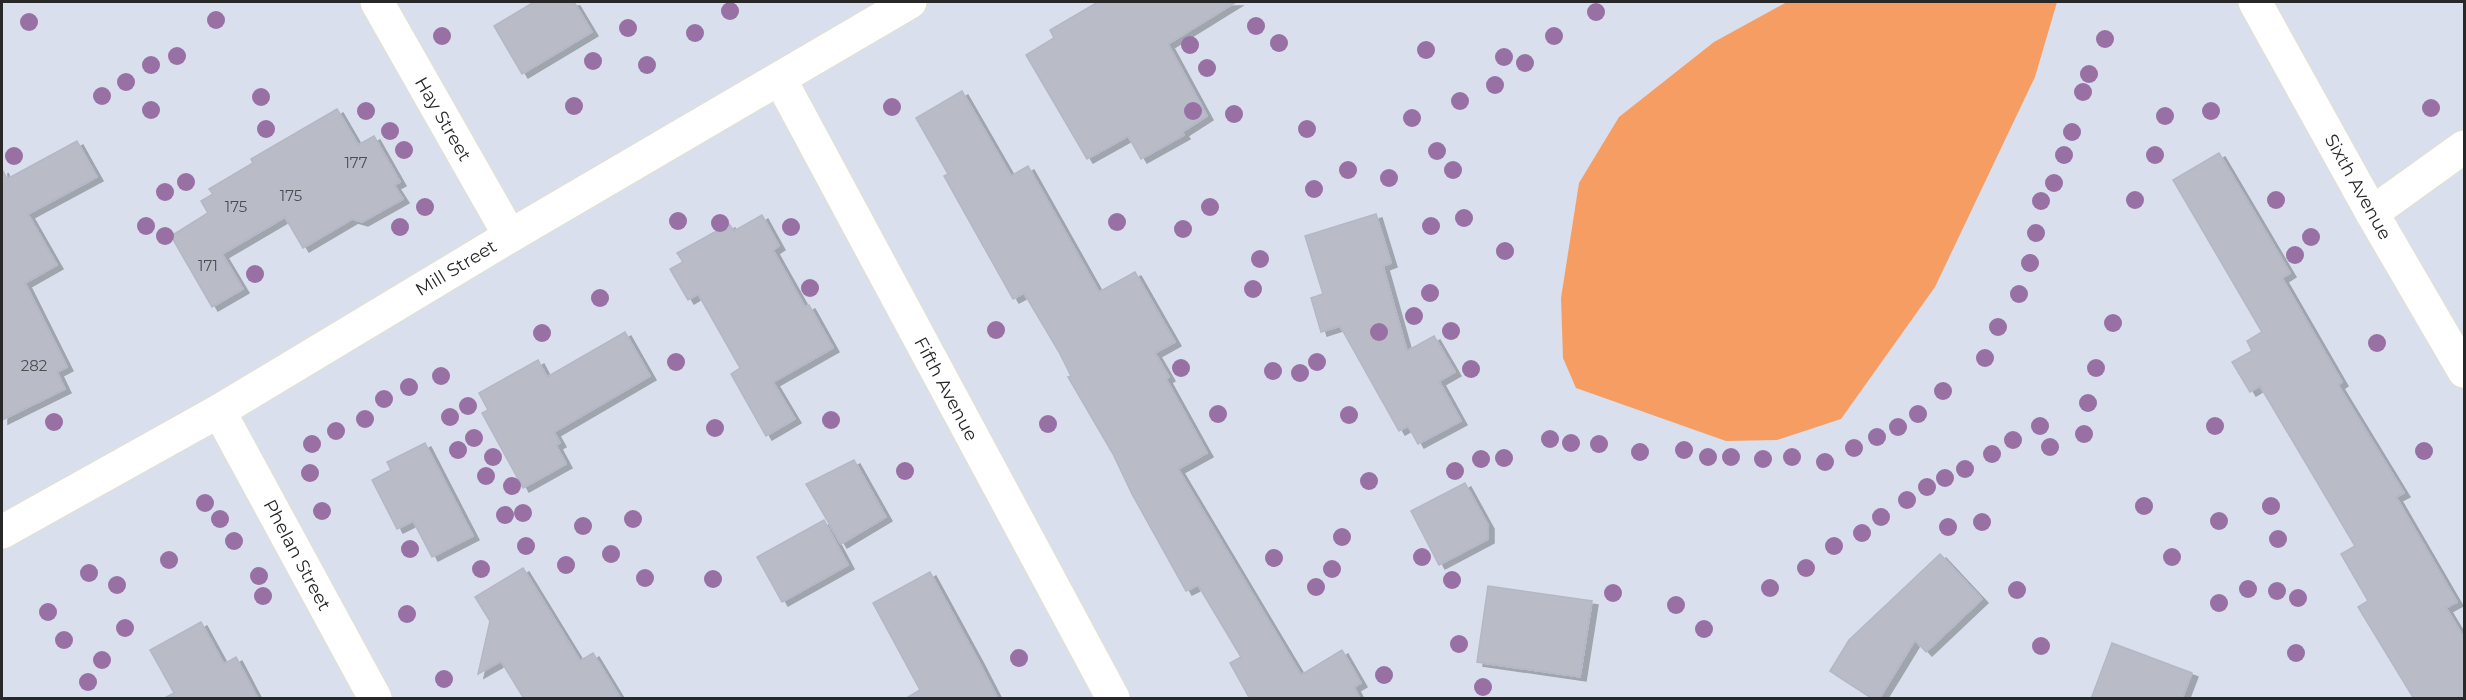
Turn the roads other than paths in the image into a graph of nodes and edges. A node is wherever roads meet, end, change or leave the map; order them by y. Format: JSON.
{"nodes":[{"id":1,"x":376,"y":2,"type":"edge"},
{"id":2,"x":910,"y":2,"type":"edge"},
{"id":3,"x":2255,"y":2,"type":"edge"},
{"id":4,"x":780,"y":79,"type":"junction"},
{"id":5,"x":2464,"y":147,"type":"edge"},
{"id":6,"x":2372,"y":213,"type":"junction"},
{"id":7,"x":510,"y":236,"type":"junction"},
{"id":8,"x":2464,"y":371,"type":"edge"},
{"id":9,"x":219,"y":411,"type":"junction"},
{"id":10,"x":2,"y":532,"type":"edge"},
{"id":11,"x":375,"y":699,"type":"edge"},
{"id":12,"x":1113,"y":699,"type":"edge"}],
"edges":[{"from":1,"to":7,"type":"street","name":"Hay Street"},
{"from":2,"to":4,"type":"street","name":"Mill Street"},
{"from":3,"to":6,"type":"street","name":"Sixth Avenue"},
{"from":4,"to":7,"type":"street","name":"Mill Street"},
{"from":4,"to":12,"type":"street","name":"Fifth Avenue"},
{"from":5,"to":6,"type":"street"},
{"from":6,"to":8,"type":"street","name":"Sixth Avenue"},
{"from":7,"to":9,"type":"street","name":"Mill Street"},
{"from":9,"to":10,"type":"street","name":"Mill Street"},
{"from":9,"to":11,"type":"street","name":"Phelan Street"}]}
